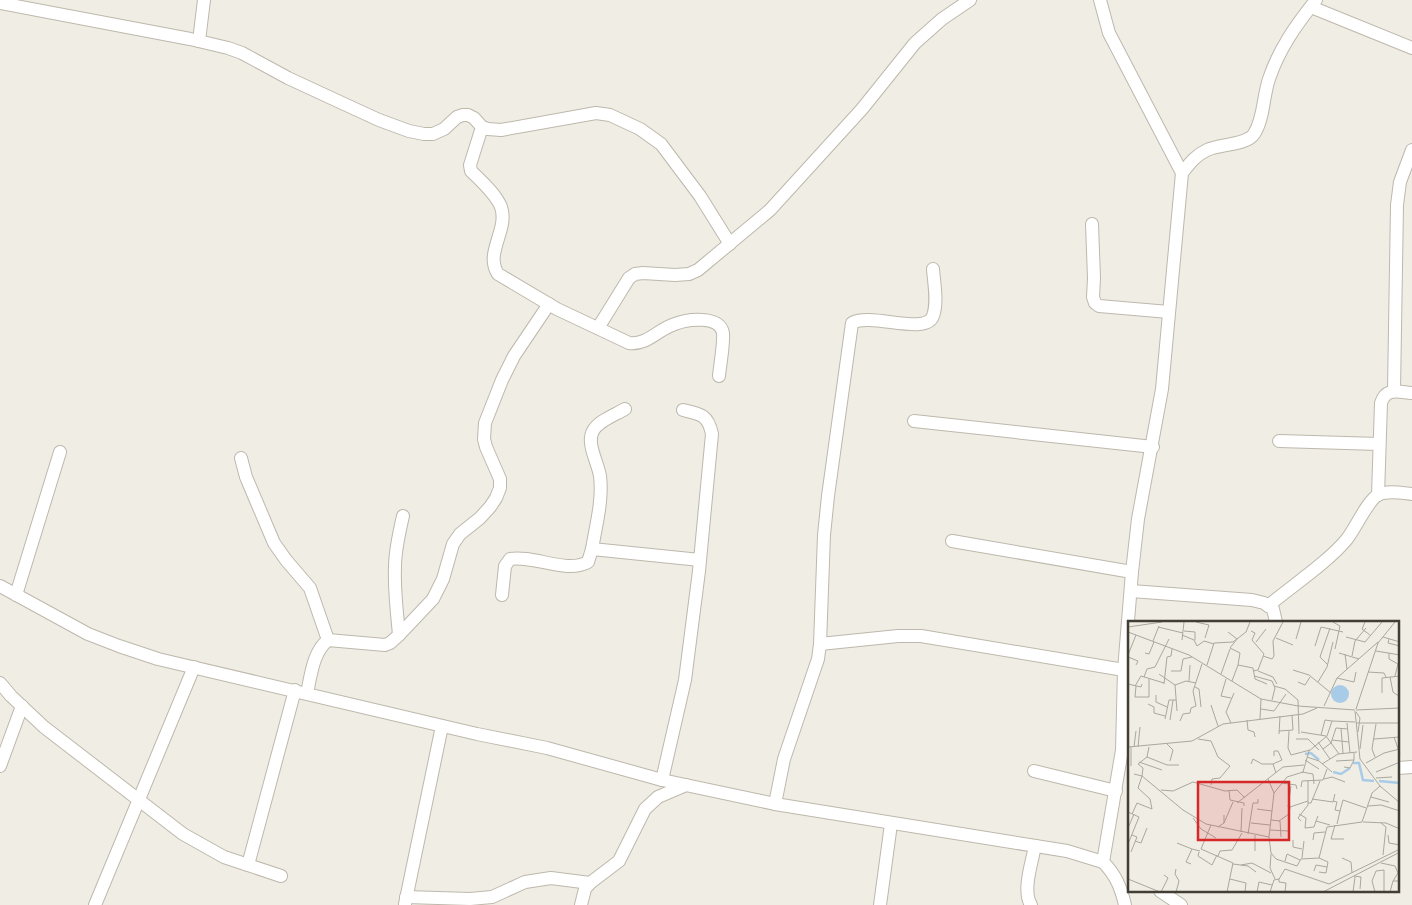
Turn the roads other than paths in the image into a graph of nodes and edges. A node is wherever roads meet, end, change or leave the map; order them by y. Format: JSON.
{"nodes":[{"id":1,"x":204,"y":0,"type":"edge"},
{"id":2,"x":970,"y":0,"type":"edge"},
{"id":3,"x":1100,"y":0,"type":"edge"},
{"id":4,"x":0,"y":3,"type":"edge"},
{"id":5,"x":1313,"y":3,"type":"edge"},
{"id":6,"x":199,"y":41,"type":"junction"},
{"id":7,"x":1412,"y":48,"type":"edge"},
{"id":8,"x":482,"y":127,"type":"junction"},
{"id":9,"x":1412,"y":150,"type":"edge"},
{"id":10,"x":1409,"y":169,"type":"edge"},
{"id":11,"x":1182,"y":173,"type":"junction"},
{"id":12,"x":1092,"y":224,"type":"dead end"},
{"id":13,"x":730,"y":244,"type":"junction"},
{"id":14,"x":933,"y":269,"type":"dead end"},
{"id":15,"x":550,"y":304,"type":"junction"},
{"id":16,"x":1169,"y":312,"type":"junction"},
{"id":17,"x":598,"y":328,"type":"junction"},
{"id":18,"x":719,"y":376,"type":"dead end"},
{"id":19,"x":1394,"y":391,"type":"junction"},
{"id":20,"x":1412,"y":393,"type":"edge"},
{"id":21,"x":625,"y":409,"type":"dead end"},
{"id":22,"x":683,"y":410,"type":"dead end"},
{"id":23,"x":914,"y":421,"type":"dead end"},
{"id":24,"x":1279,"y":442,"type":"dead end"},
{"id":25,"x":1379,"y":444,"type":"junction"},
{"id":26,"x":1153,"y":447,"type":"junction"},
{"id":27,"x":60,"y":452,"type":"dead end"},
{"id":28,"x":241,"y":458,"type":"dead end"},
{"id":29,"x":1412,"y":494,"type":"edge"},
{"id":30,"x":1378,"y":495,"type":"junction"},
{"id":31,"x":403,"y":516,"type":"dead end"},
{"id":32,"x":952,"y":541,"type":"dead end"},
{"id":33,"x":592,"y":549,"type":"junction"},
{"id":34,"x":700,"y":560,"type":"junction"},
{"id":35,"x":1132,"y":572,"type":"junction"},
{"id":36,"x":0,"y":586,"type":"edge"},
{"id":37,"x":1130,"y":591,"type":"junction"},
{"id":38,"x":16,"y":595,"type":"junction"},
{"id":39,"x":502,"y":595,"type":"dead end"},
{"id":40,"x":1268,"y":606,"type":"junction"},
{"id":41,"x":1276,"y":621,"type":"edge"},
{"id":42,"x":399,"y":635,"type":"junction"},
{"id":43,"x":328,"y":640,"type":"junction"},
{"id":44,"x":820,"y":644,"type":"junction"},
{"id":45,"x":194,"y":667,"type":"junction"},
{"id":46,"x":1124,"y":670,"type":"junction"},
{"id":47,"x":0,"y":683,"type":"edge"},
{"id":48,"x":301,"y":691,"type":"junction"},
{"id":49,"x":22,"y":706,"type":"junction"},
{"id":50,"x":442,"y":726,"type":"junction"},
{"id":51,"x":1126,"y":751,"type":"edge"},
{"id":52,"x":0,"y":766,"type":"edge"},
{"id":53,"x":1034,"y":771,"type":"dead end"},
{"id":54,"x":662,"y":780,"type":"junction"},
{"id":55,"x":688,"y":785,"type":"junction"},
{"id":56,"x":1116,"y":791,"type":"junction"},
{"id":57,"x":138,"y":801,"type":"junction"},
{"id":58,"x":775,"y":804,"type":"junction"},
{"id":59,"x":891,"y":824,"type":"junction"},
{"id":60,"x":1035,"y":846,"type":"junction"},
{"id":61,"x":1103,"y":862,"type":"junction"},
{"id":62,"x":248,"y":864,"type":"junction"},
{"id":63,"x":281,"y":876,"type":"dead end"},
{"id":64,"x":590,"y":883,"type":"junction"},
{"id":65,"x":1125,"y":885,"type":"edge"},
{"id":66,"x":1161,"y":892,"type":"edge"},
{"id":67,"x":405,"y":901,"type":"edge"},
{"id":68,"x":95,"y":905,"type":"edge"},
{"id":69,"x":581,"y":905,"type":"edge"},
{"id":70,"x":880,"y":905,"type":"edge"},
{"id":71,"x":1031,"y":905,"type":"edge"},
{"id":72,"x":1125,"y":905,"type":"edge"},
{"id":73,"x":1180,"y":905,"type":"edge"}],
"edges":[{"from":1,"to":6,"type":"street"},
{"from":2,"to":13,"type":"street"},
{"from":3,"to":11,"type":"street"},
{"from":4,"to":6,"type":"street"},
{"from":5,"to":7,"type":"street"},
{"from":5,"to":11,"type":"street"},
{"from":6,"to":8,"type":"street"},
{"from":8,"to":13,"type":"street"},
{"from":8,"to":15,"type":"street"},
{"from":9,"to":10,"type":"street"},
{"from":10,"to":19,"type":"street"},
{"from":11,"to":16,"type":"street"},
{"from":12,"to":16,"type":"street"},
{"from":13,"to":17,"type":"street"},
{"from":14,"to":44,"type":"street"},
{"from":15,"to":17,"type":"street"},
{"from":15,"to":42,"type":"street"},
{"from":16,"to":26,"type":"street"},
{"from":17,"to":18,"type":"street"},
{"from":19,"to":20,"type":"street"},
{"from":19,"to":25,"type":"street"},
{"from":21,"to":33,"type":"street"},
{"from":22,"to":34,"type":"street"},
{"from":23,"to":26,"type":"street"},
{"from":24,"to":25,"type":"street"},
{"from":25,"to":30,"type":"street"},
{"from":26,"to":35,"type":"street"},
{"from":27,"to":38,"type":"street"},
{"from":28,"to":43,"type":"street"},
{"from":29,"to":30,"type":"street"},
{"from":30,"to":40,"type":"street"},
{"from":31,"to":42,"type":"street"},
{"from":32,"to":35,"type":"street"},
{"from":33,"to":34,"type":"street"},
{"from":33,"to":39,"type":"street"},
{"from":34,"to":54,"type":"street"},
{"from":35,"to":37,"type":"street"},
{"from":36,"to":38,"type":"street"},
{"from":37,"to":40,"type":"street"},
{"from":37,"to":46,"type":"street"},
{"from":38,"to":45,"type":"street"},
{"from":40,"to":41,"type":"street"},
{"from":42,"to":43,"type":"street"},
{"from":43,"to":48,"type":"street"},
{"from":44,"to":46,"type":"street"},
{"from":44,"to":58,"type":"street"},
{"from":45,"to":48,"type":"street"},
{"from":45,"to":57,"type":"street"},
{"from":46,"to":51,"type":"street"},
{"from":47,"to":49,"type":"street"},
{"from":48,"to":50,"type":"street"},
{"from":48,"to":62,"type":"street"},
{"from":49,"to":52,"type":"street"},
{"from":49,"to":57,"type":"street"},
{"from":50,"to":54,"type":"street"},
{"from":50,"to":67,"type":"street"},
{"from":51,"to":56,"type":"street"},
{"from":53,"to":56,"type":"street"},
{"from":54,"to":55,"type":"street"},
{"from":55,"to":58,"type":"street"},
{"from":55,"to":64,"type":"street"},
{"from":56,"to":61,"type":"street"},
{"from":57,"to":62,"type":"street"},
{"from":57,"to":68,"type":"street"},
{"from":58,"to":59,"type":"street"},
{"from":59,"to":60,"type":"street"},
{"from":59,"to":70,"type":"street"},
{"from":60,"to":61,"type":"street"},
{"from":60,"to":71,"type":"street"},
{"from":61,"to":65,"type":"street"},
{"from":62,"to":63,"type":"street"},
{"from":64,"to":67,"type":"street"},
{"from":64,"to":69,"type":"street"},
{"from":65,"to":72,"type":"street"},
{"from":66,"to":73,"type":"street"}]}
